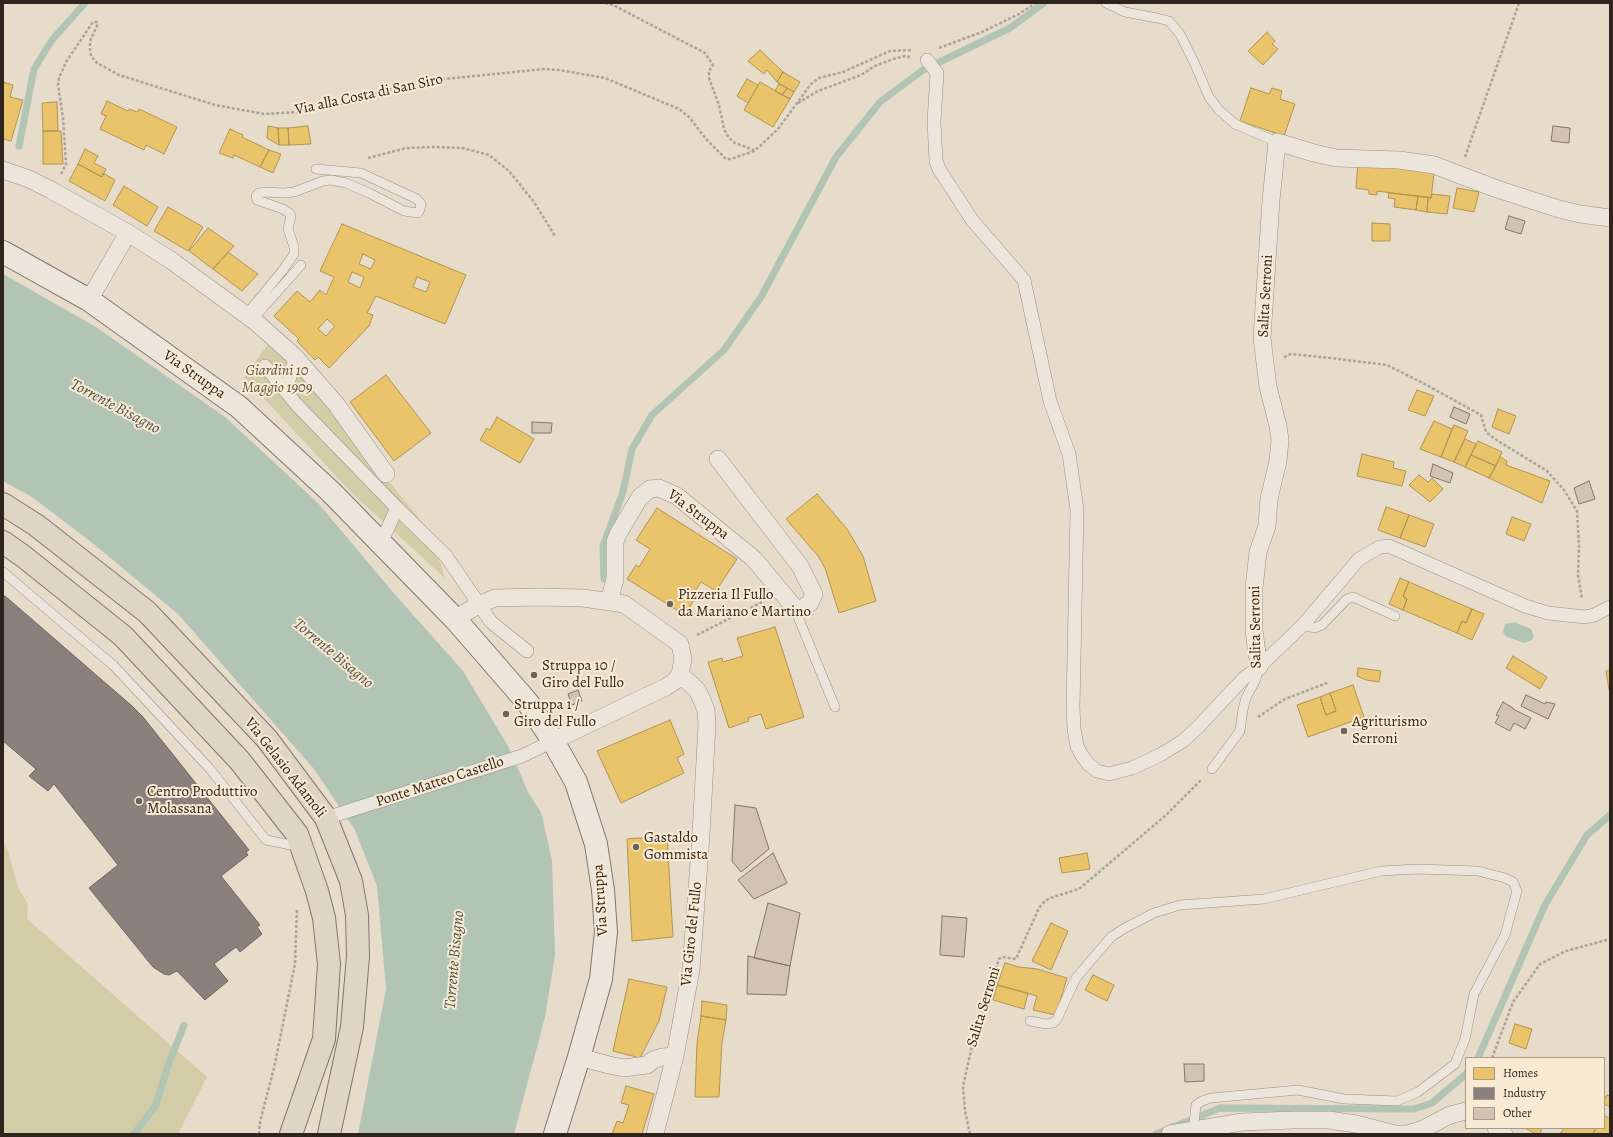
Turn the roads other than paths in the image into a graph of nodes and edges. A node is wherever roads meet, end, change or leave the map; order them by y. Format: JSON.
{"nodes":[{"id":1,"x":1106,"y":3,"type":"edge"},
{"id":2,"x":927,"y":60,"type":"road end"},
{"id":3,"x":1277,"y":142,"type":"junction"},
{"id":4,"x":316,"y":168,"type":"dead end"},
{"id":5,"x":3,"y":170,"type":"edge"},
{"id":6,"x":1610,"y":218,"type":"edge"},
{"id":7,"x":128,"y":233,"type":"junction"},
{"id":8,"x":3,"y":252,"type":"edge"},
{"id":9,"x":302,"y":265,"type":"dead end"},
{"id":10,"x":89,"y":300,"type":"junction"},
{"id":11,"x":249,"y":318,"type":"junction"},
{"id":12,"x":295,"y":356,"type":"junction"},
{"id":13,"x":265,"y":366,"type":"dead end"},
{"id":14,"x":286,"y":392,"type":"junction"},
{"id":15,"x":718,"y":459,"type":"dead end"},
{"id":16,"x":386,"y":474,"type":"joint"},
{"id":17,"x":384,"y":494,"type":"junction"},
{"id":18,"x":3,"y":504,"type":"edge"},
{"id":19,"x":397,"y":508,"type":"junction"},
{"id":20,"x":3,"y":542,"type":"edge"},
{"id":21,"x":380,"y":543,"type":"junction"},
{"id":22,"x":3,"y":572,"type":"edge"},
{"id":23,"x":610,"y":602,"type":"junction"},
{"id":24,"x":478,"y":604,"type":"junction"},
{"id":25,"x":794,"y":607,"type":"junction"},
{"id":26,"x":1610,"y":607,"type":"edge"},
{"id":27,"x":1395,"y":616,"type":"dead end"},
{"id":28,"x":454,"y":619,"type":"junction"},
{"id":29,"x":1303,"y":625,"type":"junction"},
{"id":30,"x":527,"y":651,"type":"dead end"},
{"id":31,"x":1259,"y":667,"type":"junction"},
{"id":32,"x":680,"y":674,"type":"junction"},
{"id":33,"x":835,"y":707,"type":"dead end"},
{"id":34,"x":553,"y":741,"type":"junction"},
{"id":35,"x":1212,"y":769,"type":"road end"},
{"id":36,"x":331,"y":816,"type":"junction"},
{"id":37,"x":302,"y":847,"type":"junction"},
{"id":38,"x":1030,"y":1022,"type":"dead end"},
{"id":39,"x":579,"y":1056,"type":"junction"},
{"id":40,"x":676,"y":1056,"type":"junction"},
{"id":41,"x":1465,"y":1111,"type":"edge"},
{"id":42,"x":1193,"y":1132,"type":"edge"},
{"id":43,"x":291,"y":1134,"type":"edge"},
{"id":44,"x":329,"y":1134,"type":"edge"},
{"id":45,"x":555,"y":1134,"type":"edge"},
{"id":46,"x":655,"y":1134,"type":"edge"},
{"id":47,"x":1170,"y":1134,"type":"edge"},
{"id":48,"x":1396,"y":1134,"type":"edge"},
{"id":49,"x":1399,"y":1134,"type":"edge"}],
"edges":[{"from":1,"to":3,"type":"lane"},
{"from":2,"to":31,"type":"street"},
{"from":3,"to":6,"type":"street"},
{"from":3,"to":31,"type":"street","name":"Salita Serroni"},
{"from":4,"to":11,"type":"lane"},
{"from":5,"to":7,"type":"street"},
{"from":7,"to":10,"type":"street"},
{"from":7,"to":11,"type":"street"},
{"from":8,"to":10,"type":"main road","name":"Via Struppa"},
{"from":9,"to":11,"type":"lane"},
{"from":10,"to":21,"type":"main road","name":"Via Struppa"},
{"from":11,"to":12,"type":"street"},
{"from":12,"to":14,"type":"street"},
{"from":12,"to":16,"type":"street"},
{"from":13,"to":14,"type":"street"},
{"from":14,"to":17,"type":"street"},
{"from":15,"to":25,"type":"street"},
{"from":16,"to":17,"type":"street"},
{"from":17,"to":19,"type":"street"},
{"from":18,"to":36,"type":"main road","name":"Via Gelasio Adamoli"},
{"from":19,"to":21,"type":"street"},
{"from":19,"to":24,"type":"street"},
{"from":20,"to":37,"type":"main road","name":"Via Gelasio Adamoli"},
{"from":21,"to":28,"type":"main road","name":"Via Struppa"},
{"from":22,"to":37,"type":"lane"},
{"from":23,"to":24,"type":"street"},
{"from":23,"to":25,"type":"street","name":"Via Struppa"},
{"from":23,"to":32,"type":"street"},
{"from":24,"to":28,"type":"street"},
{"from":24,"to":30,"type":"street"},
{"from":25,"to":33,"type":"lane","name":"Via Struppa"},
{"from":26,"to":29,"type":"street"},
{"from":27,"to":29,"type":"lane"},
{"from":28,"to":34,"type":"main road","name":"Via Struppa"},
{"from":29,"to":31,"type":"street"},
{"from":31,"to":35,"type":"lane","name":"Salita Serroni"},
{"from":32,"to":34,"type":"street"},
{"from":32,"to":40,"type":"street","name":"Via Giro del Fullo"},
{"from":34,"to":36,"type":"street","name":"Ponte Matteo Castello"},
{"from":34,"to":39,"type":"main road","name":"Via Struppa"},
{"from":36,"to":44,"type":"main road","name":"Via Gelasio Adamoli"},
{"from":37,"to":43,"type":"main road","name":"Via Gelasio Adamoli"},
{"from":38,"to":42,"type":"lane"},
{"from":39,"to":40,"type":"street"},
{"from":39,"to":45,"type":"main road","name":"Via Struppa"},
{"from":40,"to":46,"type":"street","name":"Via Giro del Fullo"},
{"from":41,"to":49,"type":"street"},
{"from":42,"to":47,"type":"street"},
{"from":42,"to":48,"type":"street"}]}
